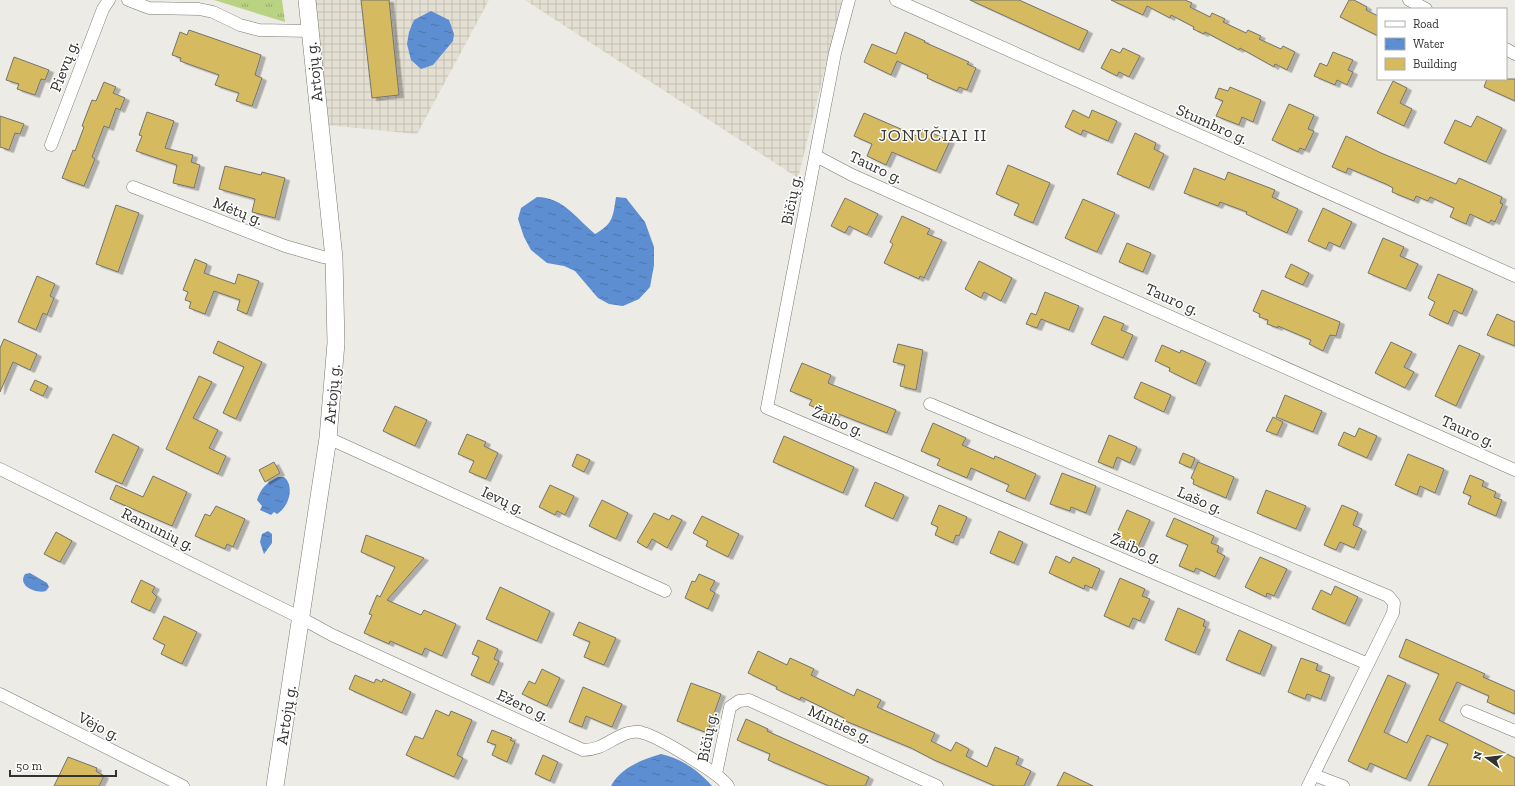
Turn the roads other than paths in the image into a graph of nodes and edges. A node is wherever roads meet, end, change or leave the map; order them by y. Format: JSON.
{"nodes":[{"id":1,"x":109,"y":0,"type":"edge"},
{"id":2,"x":128,"y":0,"type":"edge"},
{"id":3,"x":307,"y":0,"type":"edge"},
{"id":4,"x":849,"y":0,"type":"edge"},
{"id":5,"x":896,"y":0,"type":"edge"},
{"id":6,"x":1409,"y":0,"type":"edge"},
{"id":7,"x":1424,"y":8,"type":"edge"},
{"id":8,"x":310,"y":31,"type":"junction"},
{"id":9,"x":51,"y":145,"type":"dead end"},
{"id":10,"x":816,"y":156,"type":"junction"},
{"id":11,"x":133,"y":187,"type":"dead end"},
{"id":12,"x":334,"y":258,"type":"junction"},
{"id":13,"x":1515,"y":276,"type":"edge"},
{"id":14,"x":930,"y":404,"type":"dead end"},
{"id":15,"x":767,"y":408,"type":"joint"},
{"id":16,"x":328,"y":438,"type":"junction"},
{"id":17,"x":0,"y":469,"type":"edge"},
{"id":18,"x":1515,"y":470,"type":"edge"},
{"id":19,"x":665,"y":591,"type":"dead end"},
{"id":20,"x":301,"y":618,"type":"junction"},
{"id":21,"x":1368,"y":664,"type":"junction"},
{"id":22,"x":0,"y":694,"type":"edge"},
{"id":23,"x":730,"y":706,"type":"joint"},
{"id":24,"x":1467,"y":711,"type":"dead end"},
{"id":25,"x":1515,"y":731,"type":"edge"},
{"id":26,"x":716,"y":774,"type":"junction"},
{"id":27,"x":1311,"y":781,"type":"edge"},
{"id":28,"x":183,"y":786,"type":"edge"},
{"id":29,"x":275,"y":786,"type":"edge"},
{"id":30,"x":728,"y":786,"type":"edge"},
{"id":31,"x":937,"y":786,"type":"edge"},
{"id":32,"x":1343,"y":786,"type":"edge"}],
"edges":[{"from":1,"to":9,"type":"street","name":"Pievų g."},
{"from":2,"to":8,"type":"street"},
{"from":3,"to":8,"type":"main road","name":"Artojų g."},
{"from":4,"to":10,"type":"street","name":"Bičių g."},
{"from":5,"to":13,"type":"street","name":"Stumbro g."},
{"from":6,"to":7,"type":"street"},
{"from":8,"to":12,"type":"main road","name":"Artojų g."},
{"from":10,"to":15,"type":"street","name":"Bičių g."},
{"from":10,"to":18,"type":"street","name":"Tauro g."},
{"from":11,"to":12,"type":"street","name":"Mėtų g."},
{"from":12,"to":16,"type":"main road","name":"Artojų g."},
{"from":14,"to":21,"type":"street","name":"Lašo g."},
{"from":15,"to":21,"type":"street","name":"Žaibo g."},
{"from":16,"to":19,"type":"street","name":"Ievų g."},
{"from":16,"to":20,"type":"main road","name":"Artojų g."},
{"from":17,"to":20,"type":"street","name":"Ramunių g."},
{"from":20,"to":26,"type":"street","name":"Ežero g."},
{"from":20,"to":29,"type":"main road","name":"Artojų g."},
{"from":21,"to":27,"type":"street"},
{"from":22,"to":28,"type":"street","name":"Vėjo g."},
{"from":23,"to":26,"type":"street","name":"Bičių g."},
{"from":23,"to":31,"type":"street","name":"Minties g."},
{"from":24,"to":25,"type":"street"},
{"from":26,"to":30,"type":"street","name":"Ežero g."},
{"from":27,"to":32,"type":"street"}]}
